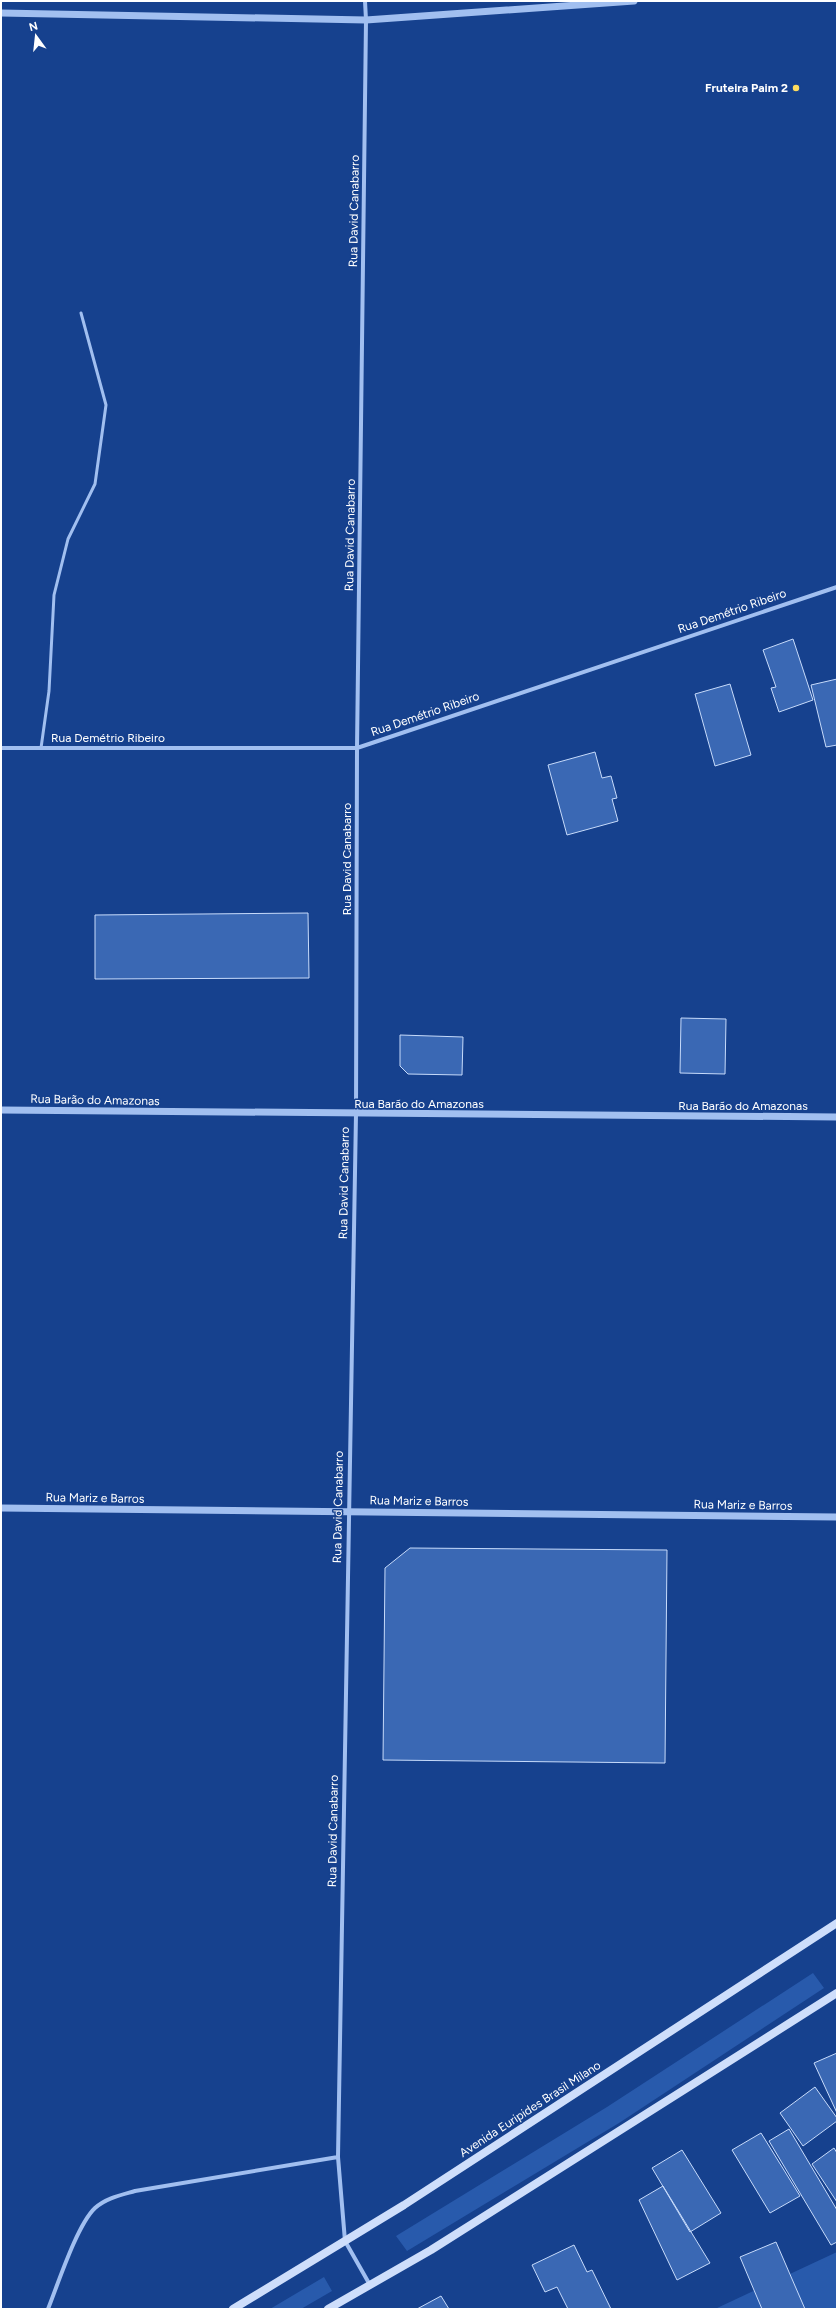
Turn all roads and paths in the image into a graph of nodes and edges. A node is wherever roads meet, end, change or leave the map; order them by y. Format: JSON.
{"nodes":[{"id":1,"x":365,"y":1,"type":"edge"},
{"id":2,"x":634,"y":1,"type":"edge"},
{"id":3,"x":1,"y":13,"type":"edge"},
{"id":4,"x":366,"y":20,"type":"junction"},
{"id":5,"x":81,"y":313,"type":"dead end"},
{"id":6,"x":837,"y":586,"type":"edge"},
{"id":7,"x":1,"y":748,"type":"edge"},
{"id":8,"x":41,"y":748,"type":"junction"},
{"id":9,"x":357,"y":748,"type":"junction"},
{"id":10,"x":1,"y":1110,"type":"edge"},
{"id":11,"x":356,"y":1114,"type":"junction"},
{"id":12,"x":837,"y":1118,"type":"edge"},
{"id":13,"x":1,"y":1508,"type":"edge"},
{"id":14,"x":348,"y":1512,"type":"junction"},
{"id":15,"x":837,"y":1517,"type":"edge"},
{"id":16,"x":837,"y":1923,"type":"edge"},
{"id":17,"x":837,"y":1993,"type":"edge"},
{"id":18,"x":338,"y":2157,"type":"junction"},
{"id":19,"x":345,"y":2242,"type":"junction"},
{"id":20,"x":370,"y":2285,"type":"junction"},
{"id":21,"x":48,"y":2309,"type":"edge"},
{"id":22,"x":233,"y":2309,"type":"edge"},
{"id":23,"x":328,"y":2309,"type":"edge"}],
"edges":[{"from":1,"to":4,"type":"street","name":"Rua David Canabarro"},
{"from":2,"to":4,"type":"street"},
{"from":3,"to":4,"type":"street"},
{"from":4,"to":9,"type":"street","name":"Rua David Canabarro"},
{"from":5,"to":8,"type":"lane"},
{"from":6,"to":9,"type":"street","name":"Rua Demétrio Ribeiro"},
{"from":7,"to":8,"type":"street","name":"Rua Demétrio Ribeiro"},
{"from":8,"to":9,"type":"street","name":"Rua Demétrio Ribeiro"},
{"from":9,"to":11,"type":"street","name":"Rua David Canabarro"},
{"from":10,"to":11,"type":"street","name":"Rua Barão do Amazonas"},
{"from":11,"to":12,"type":"street","name":"Rua Barão do Amazonas"},
{"from":11,"to":14,"type":"street","name":"Rua David Canabarro"},
{"from":13,"to":14,"type":"street","name":"Rua Mariz e Barros"},
{"from":14,"to":15,"type":"street","name":"Rua Mariz e Barros"},
{"from":14,"to":18,"type":"street","name":"Rua David Canabarro"},
{"from":16,"to":19,"type":"main road","name":"Avenida Euripides Brasil Milano"},
{"from":17,"to":20,"type":"main road"},
{"from":18,"to":19,"type":"street","name":"Rua David Canabarro"},
{"from":18,"to":21,"type":"street"},
{"from":19,"to":20,"type":"street","name":"Rua David Canabarro"},
{"from":19,"to":22,"type":"main road","name":"Avenida Euripides Brasil Milano"},
{"from":20,"to":23,"type":"main road"}]}
